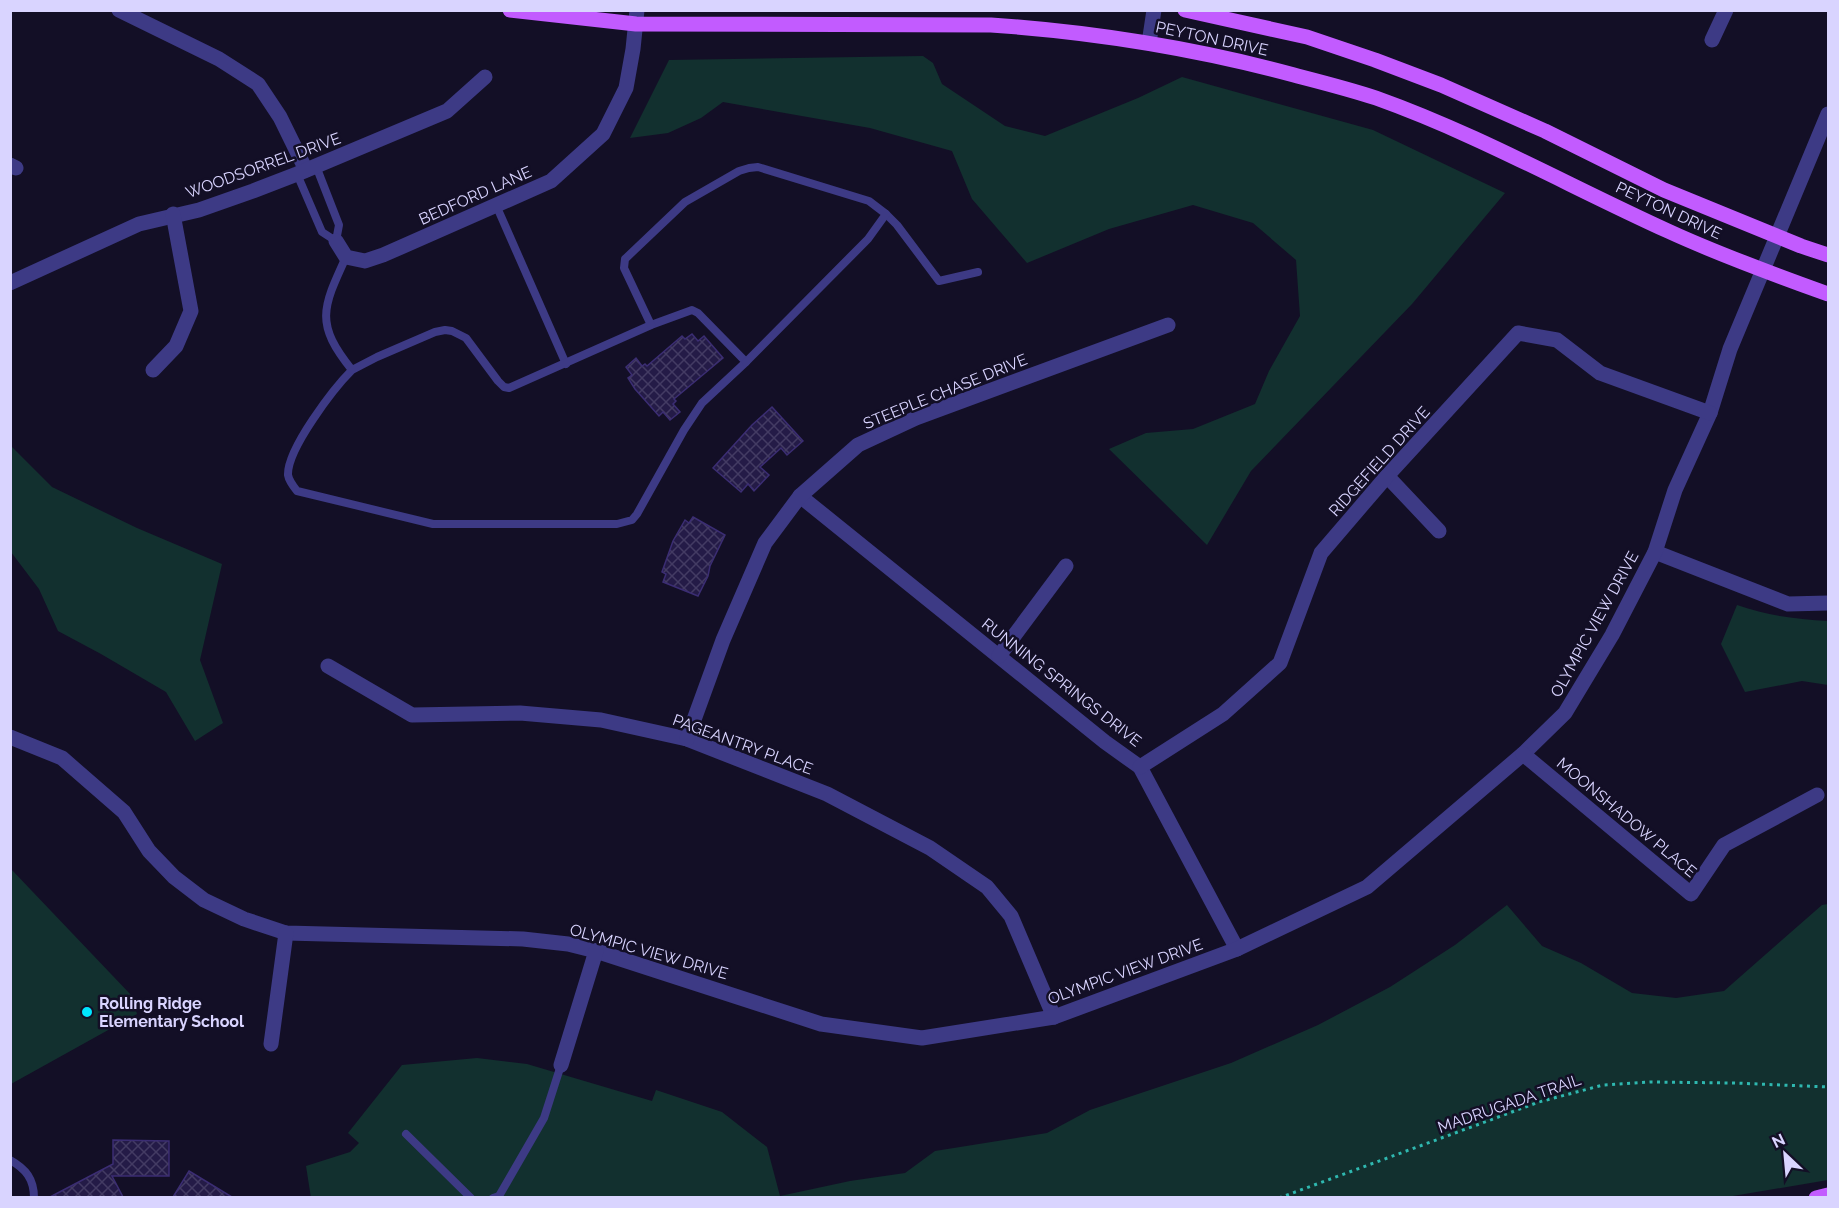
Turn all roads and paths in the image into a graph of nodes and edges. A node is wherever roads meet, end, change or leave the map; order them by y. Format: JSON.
{"nodes":[{"id":1,"x":119,"y":10,"type":"edge"},
{"id":2,"x":510,"y":10,"type":"edge"},
{"id":3,"x":1154,"y":10,"type":"edge"},
{"id":4,"x":1185,"y":10,"type":"edge"},
{"id":5,"x":1726,"y":10,"type":"edge"},
{"id":6,"x":637,"y":17,"type":"edge"},
{"id":7,"x":1712,"y":40,"type":"dead end"},
{"id":8,"x":1149,"y":43,"type":"junction"},
{"id":9,"x":485,"y":77,"type":"dead end"},
{"id":10,"x":1828,"y":114,"type":"edge"},
{"id":11,"x":306,"y":170,"type":"junction"},
{"id":12,"x":496,"y":205,"type":"junction"},
{"id":13,"x":173,"y":214,"type":"junction"},
{"id":14,"x":886,"y":214,"type":"junction"},
{"id":15,"x":1778,"y":237,"type":"junction"},
{"id":16,"x":336,"y":241,"type":"junction"},
{"id":17,"x":1828,"y":255,"type":"edge"},
{"id":18,"x":346,"y":257,"type":"junction"},
{"id":19,"x":1763,"y":271,"type":"junction"},
{"id":20,"x":978,"y":272,"type":"dead end"},
{"id":21,"x":10,"y":283,"type":"edge"},
{"id":22,"x":1828,"y":294,"type":"edge"},
{"id":23,"x":651,"y":325,"type":"junction"},
{"id":24,"x":1168,"y":325,"type":"dead end"},
{"id":25,"x":746,"y":362,"type":"junction"},
{"id":26,"x":566,"y":364,"type":"junction"},
{"id":27,"x":153,"y":370,"type":"dead end"},
{"id":28,"x":352,"y":370,"type":"junction"},
{"id":29,"x":1710,"y":413,"type":"junction"},
{"id":30,"x":1388,"y":476,"type":"junction"},
{"id":31,"x":800,"y":496,"type":"junction"},
{"id":32,"x":1439,"y":531,"type":"dead end"},
{"id":33,"x":1655,"y":552,"type":"junction"},
{"id":34,"x":1065,"y":567,"type":"dead end"},
{"id":35,"x":1828,"y":603,"type":"edge"},
{"id":36,"x":999,"y":656,"type":"junction"},
{"id":37,"x":327,"y":666,"type":"dead end"},
{"id":38,"x":10,"y":737,"type":"edge"},
{"id":39,"x":687,"y":739,"type":"junction"},
{"id":40,"x":1523,"y":754,"type":"junction"},
{"id":41,"x":1140,"y":767,"type":"junction"},
{"id":42,"x":1817,"y":795,"type":"dead end"},
{"id":43,"x":286,"y":933,"type":"junction"},
{"id":44,"x":1237,"y":950,"type":"junction"},
{"id":45,"x":596,"y":951,"type":"junction"},
{"id":46,"x":1054,"y":1017,"type":"junction"},
{"id":47,"x":272,"y":1044,"type":"dead end"},
{"id":48,"x":561,"y":1065,"type":"joint"},
{"id":49,"x":1828,"y":1087,"type":"edge"},
{"id":50,"x":406,"y":1134,"type":"dead end"},
{"id":51,"x":10,"y":1160,"type":"edge"},
{"id":52,"x":1828,"y":1195,"type":"edge"},
{"id":53,"x":34,"y":1197,"type":"edge"},
{"id":54,"x":471,"y":1197,"type":"edge"},
{"id":55,"x":493,"y":1197,"type":"edge"},
{"id":56,"x":1279,"y":1197,"type":"edge"},
{"id":57,"x":1816,"y":1197,"type":"edge"}],
"edges":[{"from":1,"to":11,"type":"street"},
{"from":2,"to":6,"type":"main road","name":"PEYTON DRIVE"},
{"from":3,"to":8,"type":"street"},
{"from":4,"to":15,"type":"main road","name":"PEYTON DRIVE"},
{"from":5,"to":7,"type":"street"},
{"from":6,"to":8,"type":"main road","name":"PEYTON DRIVE"},
{"from":6,"to":12,"type":"street","name":"BEDFORD LANE"},
{"from":8,"to":19,"type":"main road","name":"PEYTON DRIVE"},
{"from":9,"to":11,"type":"street","name":"WOODSORREL DRIVE"},
{"from":10,"to":15,"type":"street","name":"OLYMPIC VIEW DRIVE"},
{"from":11,"to":13,"type":"street","name":"WOODSORREL DRIVE"},
{"from":11,"to":16,"type":"lane"},
{"from":11,"to":16,"type":"lane"},
{"from":12,"to":18,"type":"street","name":"BEDFORD LANE"},
{"from":12,"to":26,"type":"lane"},
{"from":13,"to":21,"type":"street","name":"WOODSORREL DRIVE"},
{"from":13,"to":27,"type":"street"},
{"from":14,"to":20,"type":"lane"},
{"from":14,"to":23,"type":"lane"},
{"from":14,"to":25,"type":"lane"},
{"from":15,"to":17,"type":"main road","name":"PEYTON DRIVE"},
{"from":15,"to":19,"type":"street","name":"OLYMPIC VIEW DRIVE"},
{"from":16,"to":18,"type":"street"},
{"from":18,"to":28,"type":"lane"},
{"from":19,"to":22,"type":"main road","name":"PEYTON DRIVE"},
{"from":19,"to":29,"type":"street","name":"OLYMPIC VIEW DRIVE"},
{"from":23,"to":25,"type":"lane"},
{"from":23,"to":26,"type":"lane"},
{"from":24,"to":31,"type":"street","name":"STEEPLE CHASE DRIVE"},
{"from":25,"to":28,"type":"lane"},
{"from":26,"to":28,"type":"lane"},
{"from":29,"to":30,"type":"street","name":"RIDGEFIELD DRIVE"},
{"from":29,"to":33,"type":"street","name":"OLYMPIC VIEW DRIVE"},
{"from":30,"to":32,"type":"street"},
{"from":30,"to":41,"type":"street","name":"RIDGEFIELD DRIVE"},
{"from":31,"to":36,"type":"street","name":"RUNNING SPRINGS DRIVE"},
{"from":31,"to":39,"type":"street","name":"STEEPLE CHASE DRIVE"},
{"from":33,"to":35,"type":"street"},
{"from":33,"to":40,"type":"street","name":"OLYMPIC VIEW DRIVE"},
{"from":34,"to":36,"type":"street"},
{"from":36,"to":41,"type":"street","name":"RUNNING SPRINGS DRIVE"},
{"from":37,"to":39,"type":"street","name":"PAGEANTRY PLACE"},
{"from":38,"to":43,"type":"street","name":"OLYMPIC VIEW DRIVE"},
{"from":39,"to":46,"type":"street","name":"PAGEANTRY PLACE"},
{"from":40,"to":42,"type":"street","name":"MOONSHADOW PLACE"},
{"from":40,"to":44,"type":"street","name":"OLYMPIC VIEW DRIVE"},
{"from":41,"to":44,"type":"street","name":"RUNNING SPRINGS DRIVE"},
{"from":43,"to":45,"type":"street","name":"OLYMPIC VIEW DRIVE"},
{"from":43,"to":47,"type":"street"},
{"from":44,"to":46,"type":"street","name":"OLYMPIC VIEW DRIVE"},
{"from":45,"to":46,"type":"street","name":"OLYMPIC VIEW DRIVE"},
{"from":45,"to":48,"type":"street"},
{"from":48,"to":55,"type":"lane"},
{"from":49,"to":56,"type":"path","name":"MADRUGADA TRAIL"},
{"from":50,"to":54,"type":"lane"},
{"from":51,"to":53,"type":"lane"},
{"from":52,"to":57,"type":"main road"}]}
